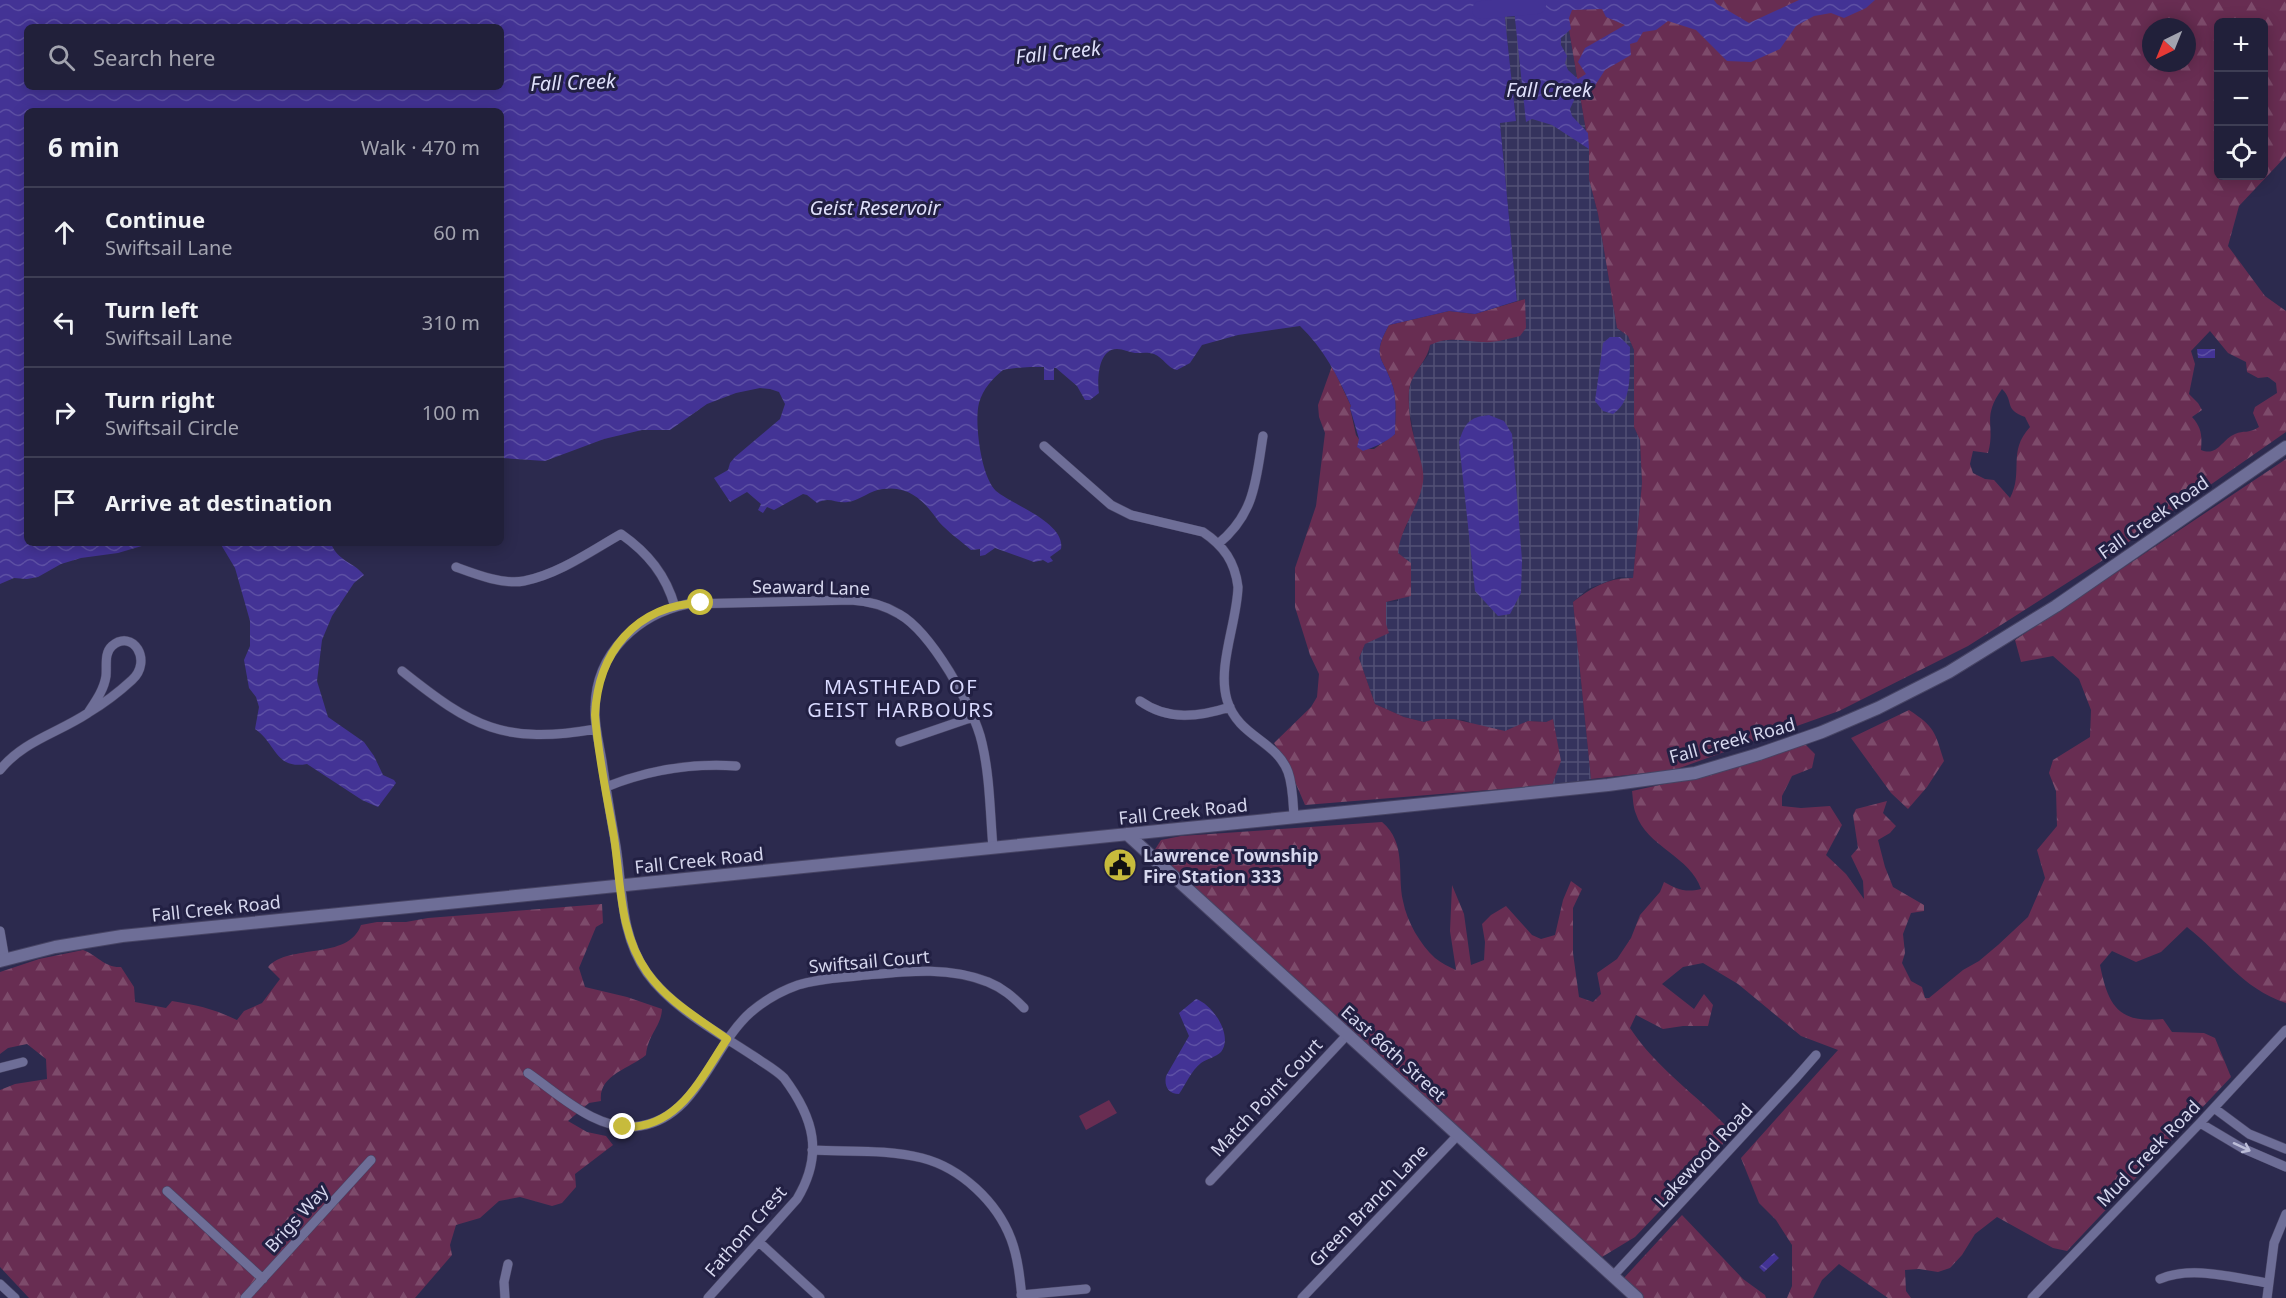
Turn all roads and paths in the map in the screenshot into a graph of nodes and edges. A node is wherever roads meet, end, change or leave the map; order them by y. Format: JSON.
{"nodes":[{"id":1,"x":1263,"y":436,"type":"dead end"},
{"id":2,"x":1044,"y":446,"type":"dead end"},
{"id":3,"x":2286,"y":447,"type":"edge"},
{"id":4,"x":1218,"y":544,"type":"junction"},
{"id":5,"x":456,"y":567,"type":"dead end"},
{"id":6,"x":675,"y":607,"type":"junction"},
{"id":7,"x":402,"y":670,"type":"dead end"},
{"id":8,"x":1140,"y":701,"type":"dead end"},
{"id":9,"x":1230,"y":707,"type":"junction"},
{"id":10,"x":88,"y":713,"type":"junction"},
{"id":11,"x":973,"y":717,"type":"junction"},
{"id":12,"x":596,"y":729,"type":"junction"},
{"id":13,"x":900,"y":742,"type":"dead end"},
{"id":14,"x":736,"y":766,"type":"dead end"},
{"id":15,"x":0,"y":770,"type":"edge"},
{"id":16,"x":606,"y":787,"type":"junction"},
{"id":17,"x":1294,"y":817,"type":"junction"},
{"id":18,"x":1127,"y":834,"type":"junction"},
{"id":19,"x":993,"y":848,"type":"junction"},
{"id":20,"x":620,"y":886,"type":"junction"},
{"id":21,"x":0,"y":931,"type":"edge"},
{"id":22,"x":3,"y":961,"type":"edge"},
{"id":23,"x":1024,"y":1008,"type":"dead end"},
{"id":24,"x":2286,"y":1030,"type":"edge"},
{"id":25,"x":1347,"y":1035,"type":"junction"},
{"id":26,"x":727,"y":1039,"type":"junction"},
{"id":27,"x":1816,"y":1054,"type":"dead end"},
{"id":28,"x":23,"y":1062,"type":"dead end"},
{"id":29,"x":0,"y":1068,"type":"edge"},
{"id":30,"x":528,"y":1073,"type":"dead end"},
{"id":31,"x":2214,"y":1108,"type":"junction"},
{"id":32,"x":2200,"y":1123,"type":"junction"},
{"id":33,"x":1457,"y":1136,"type":"junction"},
{"id":34,"x":2286,"y":1149,"type":"edge"},
{"id":35,"x":812,"y":1150,"type":"junction"},
{"id":36,"x":371,"y":1160,"type":"dead end"},
{"id":37,"x":2286,"y":1167,"type":"edge"},
{"id":38,"x":1210,"y":1181,"type":"dead end"},
{"id":39,"x":167,"y":1191,"type":"dead end"},
{"id":40,"x":2286,"y":1214,"type":"edge"},
{"id":41,"x":759,"y":1242,"type":"junction"},
{"id":42,"x":508,"y":1264,"type":"dead end"},
{"id":43,"x":1612,"y":1276,"type":"junction"},
{"id":44,"x":263,"y":1279,"type":"junction"},
{"id":45,"x":2160,"y":1279,"type":"dead end"},
{"id":46,"x":2268,"y":1283,"type":"junction"},
{"id":47,"x":0,"y":1284,"type":"edge"},
{"id":48,"x":1086,"y":1289,"type":"dead end"},
{"id":49,"x":1021,"y":1296,"type":"edge"},
{"id":50,"x":15,"y":1298,"type":"edge"},
{"id":51,"x":245,"y":1298,"type":"edge"},
{"id":52,"x":505,"y":1298,"type":"edge"},
{"id":53,"x":708,"y":1298,"type":"edge"},
{"id":54,"x":820,"y":1298,"type":"edge"},
{"id":55,"x":1302,"y":1298,"type":"edge"},
{"id":56,"x":1637,"y":1298,"type":"edge"},
{"id":57,"x":2032,"y":1298,"type":"edge"},
{"id":58,"x":2267,"y":1298,"type":"edge"}],
"edges":[{"from":1,"to":4,"type":"street"},
{"from":2,"to":4,"type":"street"},
{"from":3,"to":17,"type":"main road","name":"Fall Creek Road"},
{"from":4,"to":9,"type":"street"},
{"from":5,"to":6,"type":"street"},
{"from":6,"to":11,"type":"street","name":"Seaward Lane"},
{"from":6,"to":12,"type":"street","name":"Seaward Lane"},
{"from":7,"to":12,"type":"street"},
{"from":8,"to":9,"type":"street"},
{"from":9,"to":17,"type":"street"},
{"from":10,"to":10,"type":"street"},
{"from":10,"to":15,"type":"street"},
{"from":11,"to":13,"type":"street"},
{"from":11,"to":19,"type":"street","name":"Seaward Lane"},
{"from":12,"to":16,"type":"street","name":"Seaward Lane"},
{"from":14,"to":16,"type":"street"},
{"from":16,"to":20,"type":"street","name":"Seaward Lane"},
{"from":17,"to":18,"type":"main road","name":"Fall Creek Road"},
{"from":18,"to":19,"type":"main road","name":"Fall Creek Road"},
{"from":18,"to":25,"type":"main road","name":"East 86th Street"},
{"from":19,"to":20,"type":"main road","name":"Fall Creek Road"},
{"from":20,"to":22,"type":"main road","name":"Fall Creek Road"},
{"from":20,"to":26,"type":"street","name":"Fathom Crest"},
{"from":21,"to":22,"type":"street"},
{"from":23,"to":26,"type":"street","name":"Swiftsail Court"},
{"from":24,"to":31,"type":"street","name":"Mud Creek Road"},
{"from":25,"to":33,"type":"main road","name":"East 86th Street"},
{"from":25,"to":38,"type":"street","name":"Match Point Court"},
{"from":26,"to":30,"type":"street","name":"Swiftsail Court"},
{"from":26,"to":35,"type":"street","name":"Fathom Crest"},
{"from":27,"to":43,"type":"street","name":"Lakewood Road"},
{"from":28,"to":29,"type":"street"},
{"from":31,"to":32,"type":"street","name":"Mud Creek Road"},
{"from":31,"to":34,"type":"street"},
{"from":32,"to":37,"type":"street","one_way":true},
{"from":32,"to":57,"type":"street","name":"Mud Creek Road"},
{"from":33,"to":43,"type":"main road","name":"East 86th Street"},
{"from":33,"to":55,"type":"street","name":"Green Branch Lane"},
{"from":35,"to":41,"type":"street","name":"Fathom Crest"},
{"from":35,"to":49,"type":"street"},
{"from":36,"to":44,"type":"street","name":"Brigs Way"},
{"from":39,"to":44,"type":"street"},
{"from":40,"to":46,"type":"street"},
{"from":41,"to":53,"type":"street","name":"Fathom Crest"},
{"from":41,"to":54,"type":"street"},
{"from":42,"to":52,"type":"street"},
{"from":43,"to":56,"type":"main road","name":"East 86th Street"},
{"from":44,"to":51,"type":"street","name":"Brigs Way"},
{"from":45,"to":46,"type":"street"},
{"from":46,"to":58,"type":"street"},
{"from":47,"to":50,"type":"street"},
{"from":48,"to":49,"type":"street"}]}
